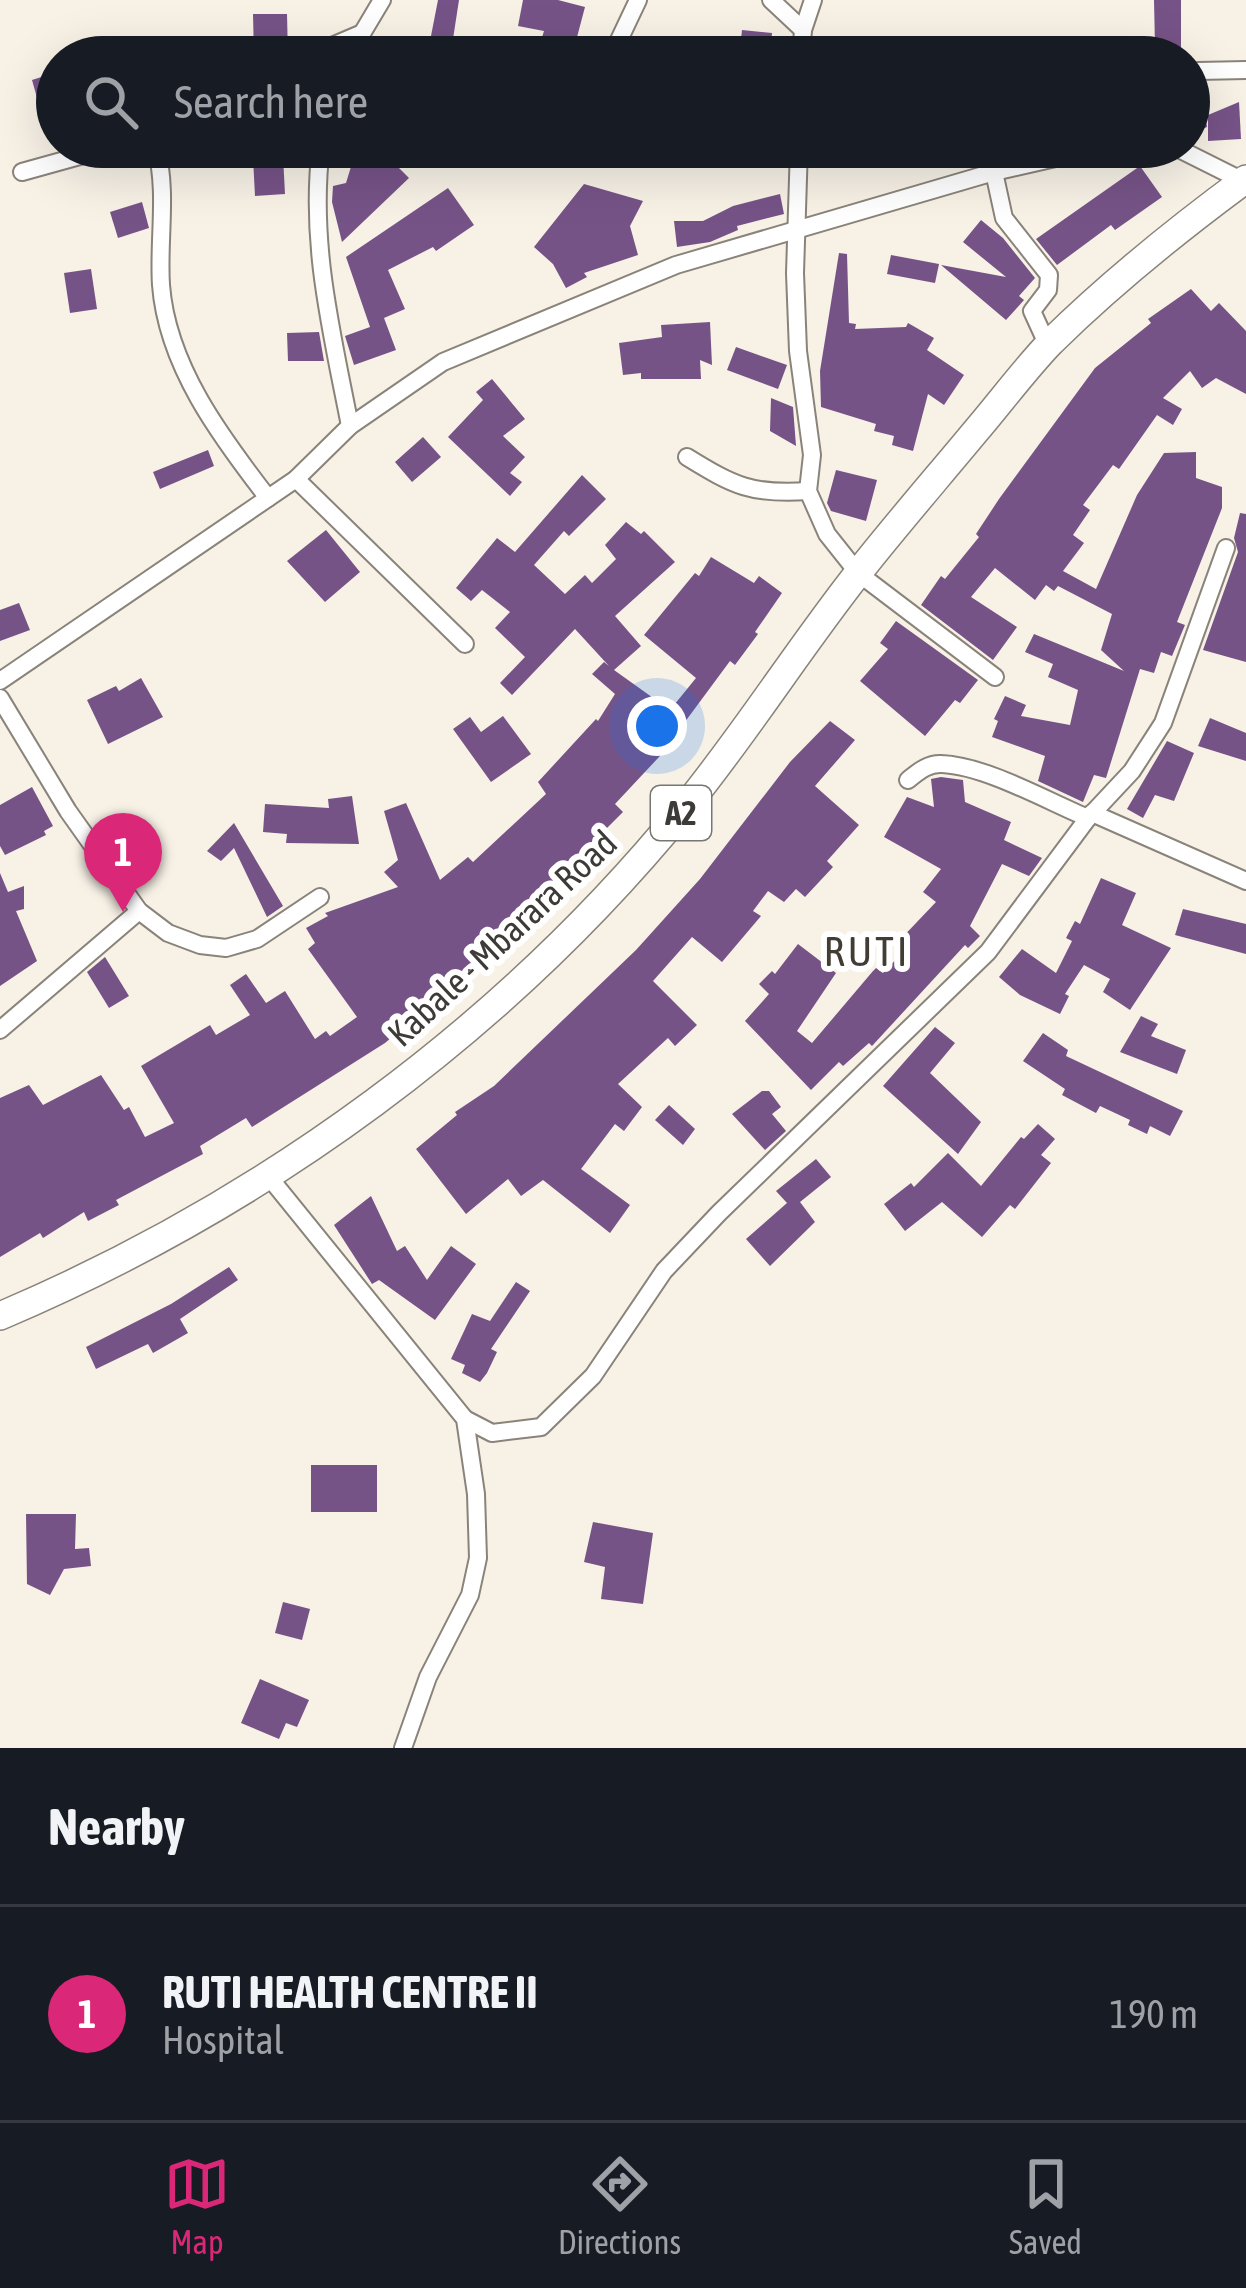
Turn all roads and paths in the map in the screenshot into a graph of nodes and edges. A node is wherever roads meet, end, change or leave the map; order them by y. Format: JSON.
{"nodes":[{"id":1,"x":382,"y":0,"type":"edge"},
{"id":2,"x":638,"y":0,"type":"edge"},
{"id":3,"x":771,"y":0,"type":"edge"},
{"id":4,"x":813,"y":0,"type":"edge"},
{"id":5,"x":803,"y":30,"type":"junction"},
{"id":6,"x":362,"y":33,"type":"junction"},
{"id":7,"x":355,"y":36,"type":"edge"},
{"id":8,"x":360,"y":36,"type":"edge"},
{"id":9,"x":621,"y":36,"type":"edge"},
{"id":10,"x":803,"y":36,"type":"edge"},
{"id":11,"x":1210,"y":70,"type":"edge"},
{"id":12,"x":1246,"y":70,"type":"edge"},
{"id":13,"x":1210,"y":164,"type":"edge"},
{"id":14,"x":36,"y":168,"type":"edge"},
{"id":15,"x":158,"y":168,"type":"edge"},
{"id":16,"x":318,"y":168,"type":"edge"},
{"id":17,"x":798,"y":168,"type":"edge"},
{"id":18,"x":1012,"y":168,"type":"edge"},
{"id":19,"x":22,"y":172,"type":"dead end"},
{"id":20,"x":994,"y":172,"type":"junction"},
{"id":21,"x":1245,"y":180,"type":"edge"},
{"id":22,"x":797,"y":231,"type":"junction"},
{"id":23,"x":1048,"y":346,"type":"junction"},
{"id":24,"x":350,"y":426,"type":"junction"},
{"id":25,"x":687,"y":457,"type":"dead end"},
{"id":26,"x":296,"y":479,"type":"junction"},
{"id":27,"x":808,"y":491,"type":"junction"},
{"id":28,"x":268,"y":498,"type":"junction"},
{"id":29,"x":1226,"y":548,"type":"dead end"},
{"id":30,"x":858,"y":573,"type":"junction"},
{"id":31,"x":465,"y":644,"type":"dead end"},
{"id":32,"x":995,"y":677,"type":"dead end"},
{"id":33,"x":0,"y":681,"type":"edge"},
{"id":34,"x":0,"y":698,"type":"edge"},
{"id":35,"x":908,"y":780,"type":"dead end"},
{"id":36,"x":1090,"y":815,"type":"junction"},
{"id":37,"x":1246,"y":881,"type":"edge"},
{"id":38,"x":320,"y":897,"type":"dead end"},
{"id":39,"x":140,"y":911,"type":"junction"},
{"id":40,"x":0,"y":1030,"type":"edge"},
{"id":41,"x":268,"y":1177,"type":"junction"},
{"id":42,"x":0,"y":1316,"type":"edge"},
{"id":43,"x":465,"y":1419,"type":"junction"},
{"id":44,"x":403,"y":1748,"type":"edge"}],
"edges":[{"from":1,"to":6,"type":"street"},
{"from":2,"to":9,"type":"street"},
{"from":3,"to":5,"type":"street"},
{"from":4,"to":5,"type":"street"},
{"from":5,"to":10,"type":"street"},
{"from":6,"to":7,"type":"street"},
{"from":6,"to":8,"type":"street"},
{"from":11,"to":12,"type":"street"},
{"from":13,"to":21,"type":"street"},
{"from":14,"to":19,"type":"street"},
{"from":15,"to":28,"type":"street"},
{"from":16,"to":24,"type":"street"},
{"from":17,"to":22,"type":"street"},
{"from":18,"to":20,"type":"street"},
{"from":20,"to":22,"type":"street"},
{"from":20,"to":23,"type":"street"},
{"from":21,"to":23,"type":"main road","name":"Kabale - Mbarara Road","number":"A2"},
{"from":22,"to":24,"type":"street"},
{"from":22,"to":27,"type":"street"},
{"from":23,"to":30,"type":"main road","name":"Kabale - Mbarara Road","number":"A2"},
{"from":24,"to":26,"type":"street"},
{"from":25,"to":27,"type":"street"},
{"from":26,"to":28,"type":"street"},
{"from":26,"to":31,"type":"street"},
{"from":27,"to":30,"type":"street"},
{"from":28,"to":33,"type":"street"},
{"from":29,"to":36,"type":"street"},
{"from":30,"to":32,"type":"street"},
{"from":30,"to":41,"type":"main road","name":"Kabale - Mbarara Road","number":"A2"},
{"from":34,"to":39,"type":"street"},
{"from":35,"to":36,"type":"street"},
{"from":36,"to":37,"type":"street"},
{"from":36,"to":43,"type":"street"},
{"from":38,"to":39,"type":"street"},
{"from":39,"to":40,"type":"street"},
{"from":41,"to":42,"type":"main road","name":"Kabale - Mbarara Road","number":"A2"},
{"from":41,"to":43,"type":"street"},
{"from":43,"to":44,"type":"street"}]}
